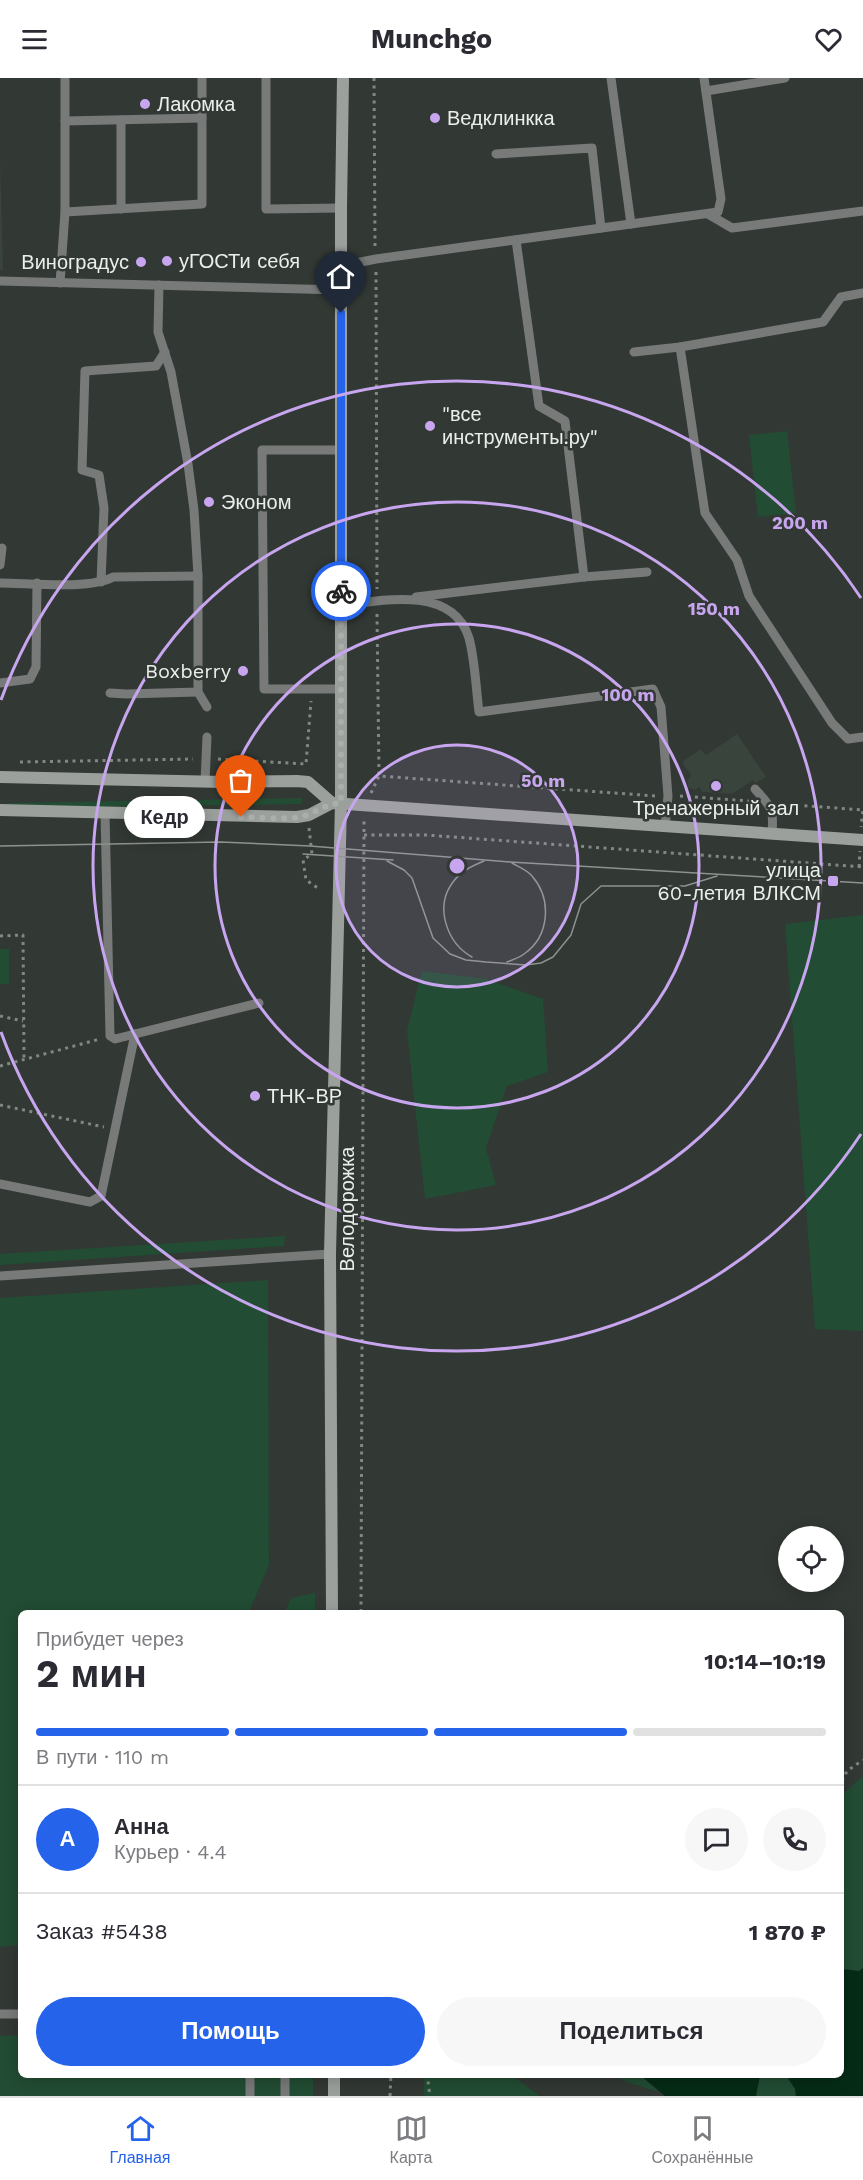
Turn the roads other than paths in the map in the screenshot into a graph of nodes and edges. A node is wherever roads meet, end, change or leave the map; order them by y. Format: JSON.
{"nodes":[{"id":1,"x":65,"y":78,"type":"edge"},
{"id":2,"x":202,"y":78,"type":"edge"},
{"id":3,"x":266,"y":78,"type":"edge"},
{"id":4,"x":343,"y":78,"type":"edge"},
{"id":5,"x":611,"y":78,"type":"edge"},
{"id":6,"x":704,"y":78,"type":"edge"},
{"id":7,"x":782,"y":78,"type":"edge"},
{"id":8,"x":706,"y":92,"type":"junction"},
{"id":9,"x":202,"y":118,"type":"junction"},
{"id":10,"x":121,"y":120,"type":"junction"},
{"id":11,"x":65,"y":121,"type":"junction"},
{"id":12,"x":496,"y":154,"type":"dead end"},
{"id":13,"x":340,"y":208,"type":"junction"},
{"id":14,"x":121,"y":209,"type":"junction"},
{"id":15,"x":65,"y":212,"type":"junction"},
{"id":16,"x":863,"y":212,"type":"edge"},
{"id":17,"x":708,"y":214,"type":"junction"},
{"id":18,"x":631,"y":224,"type":"junction"},
{"id":19,"x":601,"y":228,"type":"junction"},
{"id":20,"x":516,"y":240,"type":"junction"},
{"id":21,"x":341,"y":266,"type":"junction"},
{"id":22,"x":0,"y":281,"type":"edge"},
{"id":23,"x":60,"y":283,"type":"junction"},
{"id":24,"x":159,"y":285,"type":"junction"},
{"id":25,"x":341,"y":290,"type":"junction"},
{"id":26,"x":863,"y":293,"type":"edge"},
{"id":27,"x":680,"y":347,"type":"junction"},
{"id":28,"x":165,"y":352,"type":"junction"},
{"id":29,"x":634,"y":352,"type":"dead end"},
{"id":30,"x":342,"y":450,"type":"junction"},
{"id":31,"x":2,"y":548,"type":"dead end"},
{"id":32,"x":0,"y":565,"type":"edge"},
{"id":33,"x":646,"y":572,"type":"dead end"},
{"id":34,"x":198,"y":576,"type":"junction"},
{"id":35,"x":584,"y":577,"type":"junction"},
{"id":36,"x":101,"y":582,"type":"junction"},
{"id":37,"x":0,"y":583,"type":"edge"},
{"id":38,"x":38,"y":583,"type":"junction"},
{"id":39,"x":410,"y":598,"type":"junction"},
{"id":40,"x":341,"y":606,"type":"junction"},
{"id":41,"x":0,"y":683,"type":"edge"},
{"id":42,"x":341,"y":688,"type":"junction"},
{"id":43,"x":198,"y":692,"type":"junction"},
{"id":44,"x":110,"y":693,"type":"dead end"},
{"id":45,"x":207,"y":707,"type":"dead end"},
{"id":46,"x":207,"y":737,"type":"dead end"},
{"id":47,"x":863,"y":737,"type":"edge"},
{"id":48,"x":0,"y":777,"type":"edge"},
{"id":49,"x":205,"y":782,"type":"junction"},
{"id":50,"x":755,"y":789,"type":"dead end"},
{"id":51,"x":337,"y":803,"type":"junction"},
{"id":52,"x":0,"y":810,"type":"edge"},
{"id":53,"x":105,"y":813,"type":"junction"},
{"id":54,"x":665,"y":826,"type":"junction"},
{"id":55,"x":772,"y":834,"type":"junction"},
{"id":56,"x":863,"y":840,"type":"edge"},
{"id":57,"x":259,"y":1003,"type":"dead end"},
{"id":58,"x":135,"y":1034,"type":"junction"},
{"id":59,"x":0,"y":1184,"type":"edge"},
{"id":60,"x":330,"y":1254,"type":"junction"},
{"id":61,"x":0,"y":1276,"type":"edge"},
{"id":62,"x":332,"y":1610,"type":"edge"},
{"id":63,"x":0,"y":2014,"type":"edge"},
{"id":64,"x":18,"y":2014,"type":"edge"},
{"id":65,"x":250,"y":2078,"type":"edge"},
{"id":66,"x":285,"y":2078,"type":"edge"},
{"id":67,"x":334,"y":2078,"type":"edge"},
{"id":68,"x":249,"y":2096,"type":"edge"},
{"id":69,"x":285,"y":2096,"type":"edge"},
{"id":70,"x":334,"y":2096,"type":"edge"}],
"edges":[{"from":1,"to":11,"type":"lane"},
{"from":2,"to":9,"type":"lane"},
{"from":3,"to":13,"type":"lane"},
{"from":4,"to":13,"type":"main road"},
{"from":5,"to":18,"type":"lane"},
{"from":6,"to":8,"type":"lane"},
{"from":7,"to":8,"type":"lane"},
{"from":8,"to":17,"type":"lane"},
{"from":9,"to":10,"type":"lane"},
{"from":9,"to":14,"type":"lane"},
{"from":10,"to":11,"type":"lane"},
{"from":10,"to":14,"type":"lane"},
{"from":11,"to":15,"type":"lane"},
{"from":12,"to":19,"type":"lane"},
{"from":13,"to":21,"type":"main road"},
{"from":14,"to":15,"type":"lane"},
{"from":15,"to":23,"type":"lane"},
{"from":16,"to":17,"type":"lane"},
{"from":17,"to":18,"type":"lane"},
{"from":18,"to":19,"type":"lane"},
{"from":19,"to":20,"type":"lane"},
{"from":20,"to":21,"type":"lane"},
{"from":20,"to":35,"type":"lane"},
{"from":21,"to":25,"type":"main road"},
{"from":22,"to":23,"type":"lane"},
{"from":23,"to":24,"type":"lane"},
{"from":24,"to":25,"type":"lane"},
{"from":24,"to":28,"type":"lane"},
{"from":25,"to":30,"type":"main road"},
{"from":26,"to":27,"type":"lane"},
{"from":27,"to":29,"type":"lane"},
{"from":27,"to":47,"type":"lane"},
{"from":28,"to":34,"type":"lane"},
{"from":28,"to":36,"type":"lane"},
{"from":30,"to":40,"type":"main road"},
{"from":30,"to":42,"type":"lane"},
{"from":31,"to":32,"type":"lane"},
{"from":33,"to":35,"type":"lane"},
{"from":34,"to":36,"type":"lane"},
{"from":34,"to":43,"type":"lane"},
{"from":35,"to":39,"type":"lane"},
{"from":36,"to":38,"type":"lane"},
{"from":37,"to":38,"type":"lane"},
{"from":38,"to":41,"type":"lane"},
{"from":39,"to":40,"type":"lane"},
{"from":39,"to":54,"type":"lane"},
{"from":40,"to":42,"type":"main road"},
{"from":42,"to":51,"type":"main road"},
{"from":43,"to":44,"type":"lane"},
{"from":43,"to":45,"type":"lane"},
{"from":46,"to":49,"type":"lane"},
{"from":48,"to":49,"type":"main road"},
{"from":49,"to":51,"type":"main road"},
{"from":50,"to":55,"type":"lane"},
{"from":51,"to":53,"type":"main road"},
{"from":51,"to":54,"type":"main road"},
{"from":51,"to":60,"type":"main road"},
{"from":52,"to":53,"type":"main road"},
{"from":53,"to":58,"type":"lane"},
{"from":54,"to":55,"type":"main road"},
{"from":55,"to":56,"type":"main road"},
{"from":57,"to":58,"type":"lane"},
{"from":58,"to":59,"type":"lane"},
{"from":60,"to":61,"type":"lane"},
{"from":60,"to":62,"type":"main road"},
{"from":63,"to":64,"type":"lane"},
{"from":65,"to":68,"type":"lane"},
{"from":66,"to":69,"type":"lane"},
{"from":67,"to":70,"type":"main road"}]}
